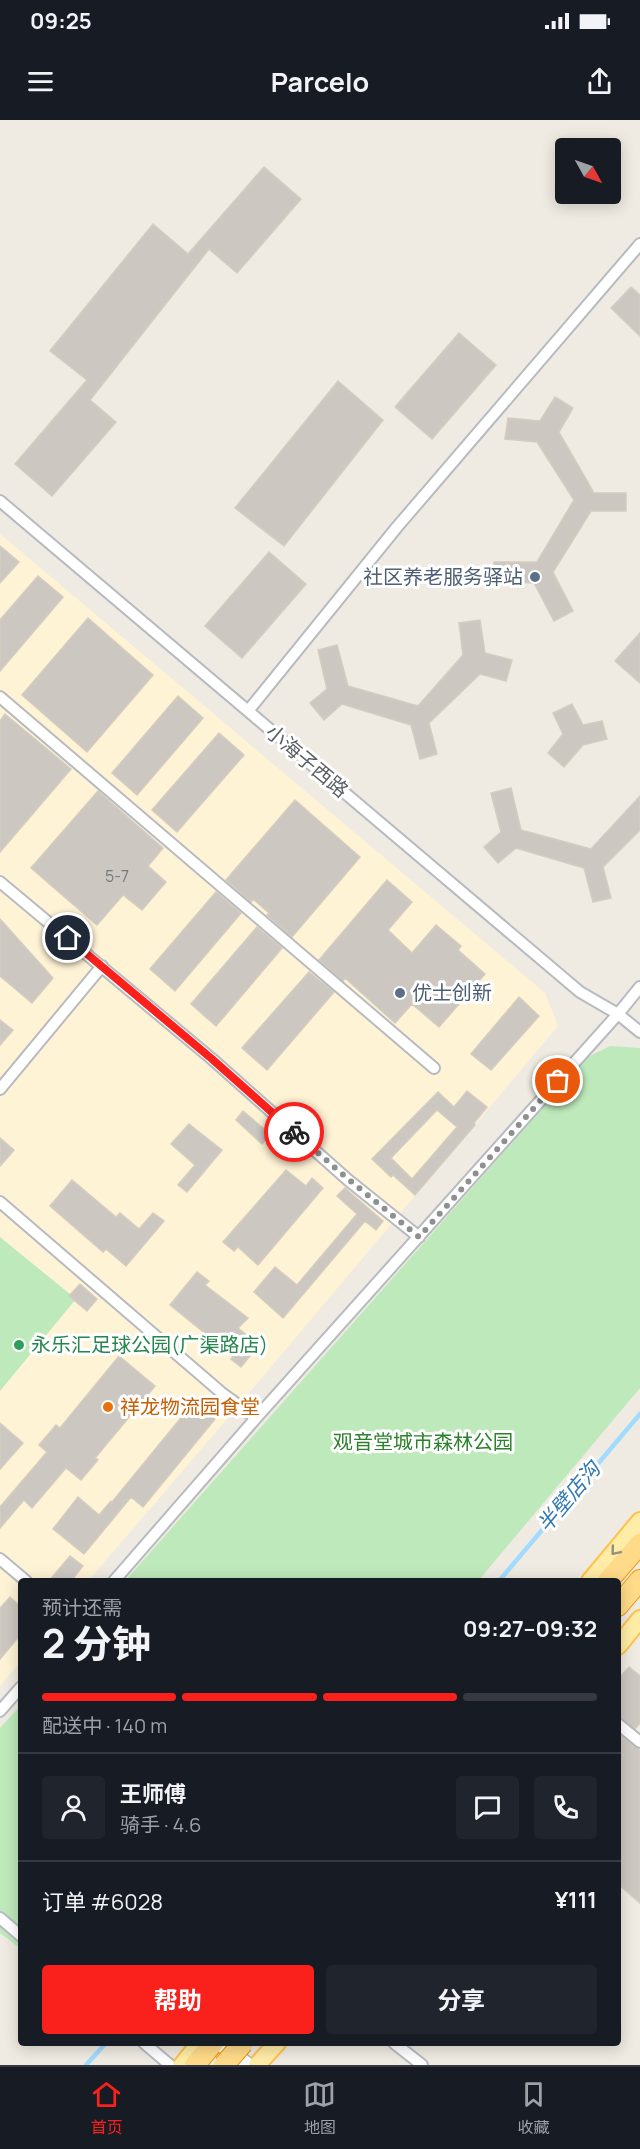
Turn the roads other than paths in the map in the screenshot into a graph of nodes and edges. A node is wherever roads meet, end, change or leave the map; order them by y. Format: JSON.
{"nodes":[{"id":1,"x":640,"y":244,"type":"edge"},
{"id":2,"x":0,"y":501,"type":"edge"},
{"id":3,"x":0,"y":697,"type":"edge"},
{"id":4,"x":248,"y":711,"type":"junction"},
{"id":5,"x":0,"y":882,"type":"edge"},
{"id":6,"x":102,"y":966,"type":"junction"},
{"id":7,"x":640,"y":987,"type":"edge"},
{"id":8,"x":618,"y":1014,"type":"junction"},
{"id":9,"x":640,"y":1032,"type":"edge"},
{"id":10,"x":434,"y":1068,"type":"dead end"},
{"id":11,"x":0,"y":1089,"type":"edge"},
{"id":12,"x":0,"y":1202,"type":"edge"},
{"id":13,"x":419,"y":1237,"type":"junction"},
{"id":14,"x":256,"y":1418,"type":"junction"},
{"id":15,"x":640,"y":1521,"type":"edge"},
{"id":16,"x":640,"y":1544,"type":"edge"},
{"id":17,"x":0,"y":1559,"type":"edge"},
{"id":18,"x":22,"y":1578,"type":"edge"},
{"id":19,"x":117,"y":1578,"type":"edge"},
{"id":20,"x":592,"y":1578,"type":"edge"},
{"id":21,"x":611,"y":1578,"type":"edge"},
{"id":22,"x":640,"y":1580,"type":"edge"},
{"id":23,"x":621,"y":1602,"type":"edge"},
{"id":24,"x":640,"y":1619,"type":"edge"},
{"id":25,"x":621,"y":1642,"type":"edge"},
{"id":26,"x":18,"y":1690,"type":"edge"},
{"id":27,"x":0,"y":1711,"type":"edge"},
{"id":28,"x":621,"y":1726,"type":"edge"},
{"id":29,"x":640,"y":1742,"type":"edge"},
{"id":30,"x":0,"y":1918,"type":"edge"},
{"id":31,"x":18,"y":1933,"type":"edge"},
{"id":32,"x":148,"y":2046,"type":"edge"},
{"id":33,"x":198,"y":2046,"type":"edge"},
{"id":34,"x":211,"y":2046,"type":"edge"},
{"id":35,"x":224,"y":2046,"type":"edge"},
{"id":36,"x":240,"y":2046,"type":"edge"},
{"id":37,"x":274,"y":2046,"type":"edge"},
{"id":38,"x":398,"y":2046,"type":"edge"},
{"id":39,"x":170,"y":2065,"type":"edge"},
{"id":40,"x":182,"y":2065,"type":"edge"},
{"id":41,"x":195,"y":2065,"type":"edge"},
{"id":42,"x":224,"y":2065,"type":"edge"},
{"id":43,"x":247,"y":2065,"type":"edge"},
{"id":44,"x":257,"y":2065,"type":"edge"},
{"id":45,"x":422,"y":2065,"type":"edge"}],
"edges":[{"from":1,"to":4,"type":"street"},
{"from":2,"to":4,"type":"street","name":"小海子西路"},
{"from":3,"to":10,"type":"street"},
{"from":4,"to":8,"type":"street","name":"小海子西路"},
{"from":5,"to":6,"type":"street"},
{"from":6,"to":11,"type":"street"},
{"from":6,"to":13,"type":"street"},
{"from":7,"to":8,"type":"street"},
{"from":8,"to":9,"type":"street","name":"小海子西路"},
{"from":8,"to":13,"type":"street"},
{"from":12,"to":14,"type":"street"},
{"from":13,"to":14,"type":"street"},
{"from":14,"to":19,"type":"street"},
{"from":15,"to":20,"type":"main road","one_way":true},
{"from":16,"to":21,"type":"highway"},
{"from":17,"to":18,"type":"street"},
{"from":22,"to":23,"type":"highway"},
{"from":24,"to":25,"type":"main road"},
{"from":26,"to":27,"type":"street"},
{"from":28,"to":29,"type":"street"},
{"from":30,"to":31,"type":"street"},
{"from":32,"to":39,"type":"street"},
{"from":33,"to":40,"type":"main road"},
{"from":34,"to":41,"type":"highway"},
{"from":35,"to":43,"type":"street"},
{"from":36,"to":42,"type":"highway","bridge":true},
{"from":37,"to":44,"type":"main road"},
{"from":38,"to":45,"type":"street"}]}
